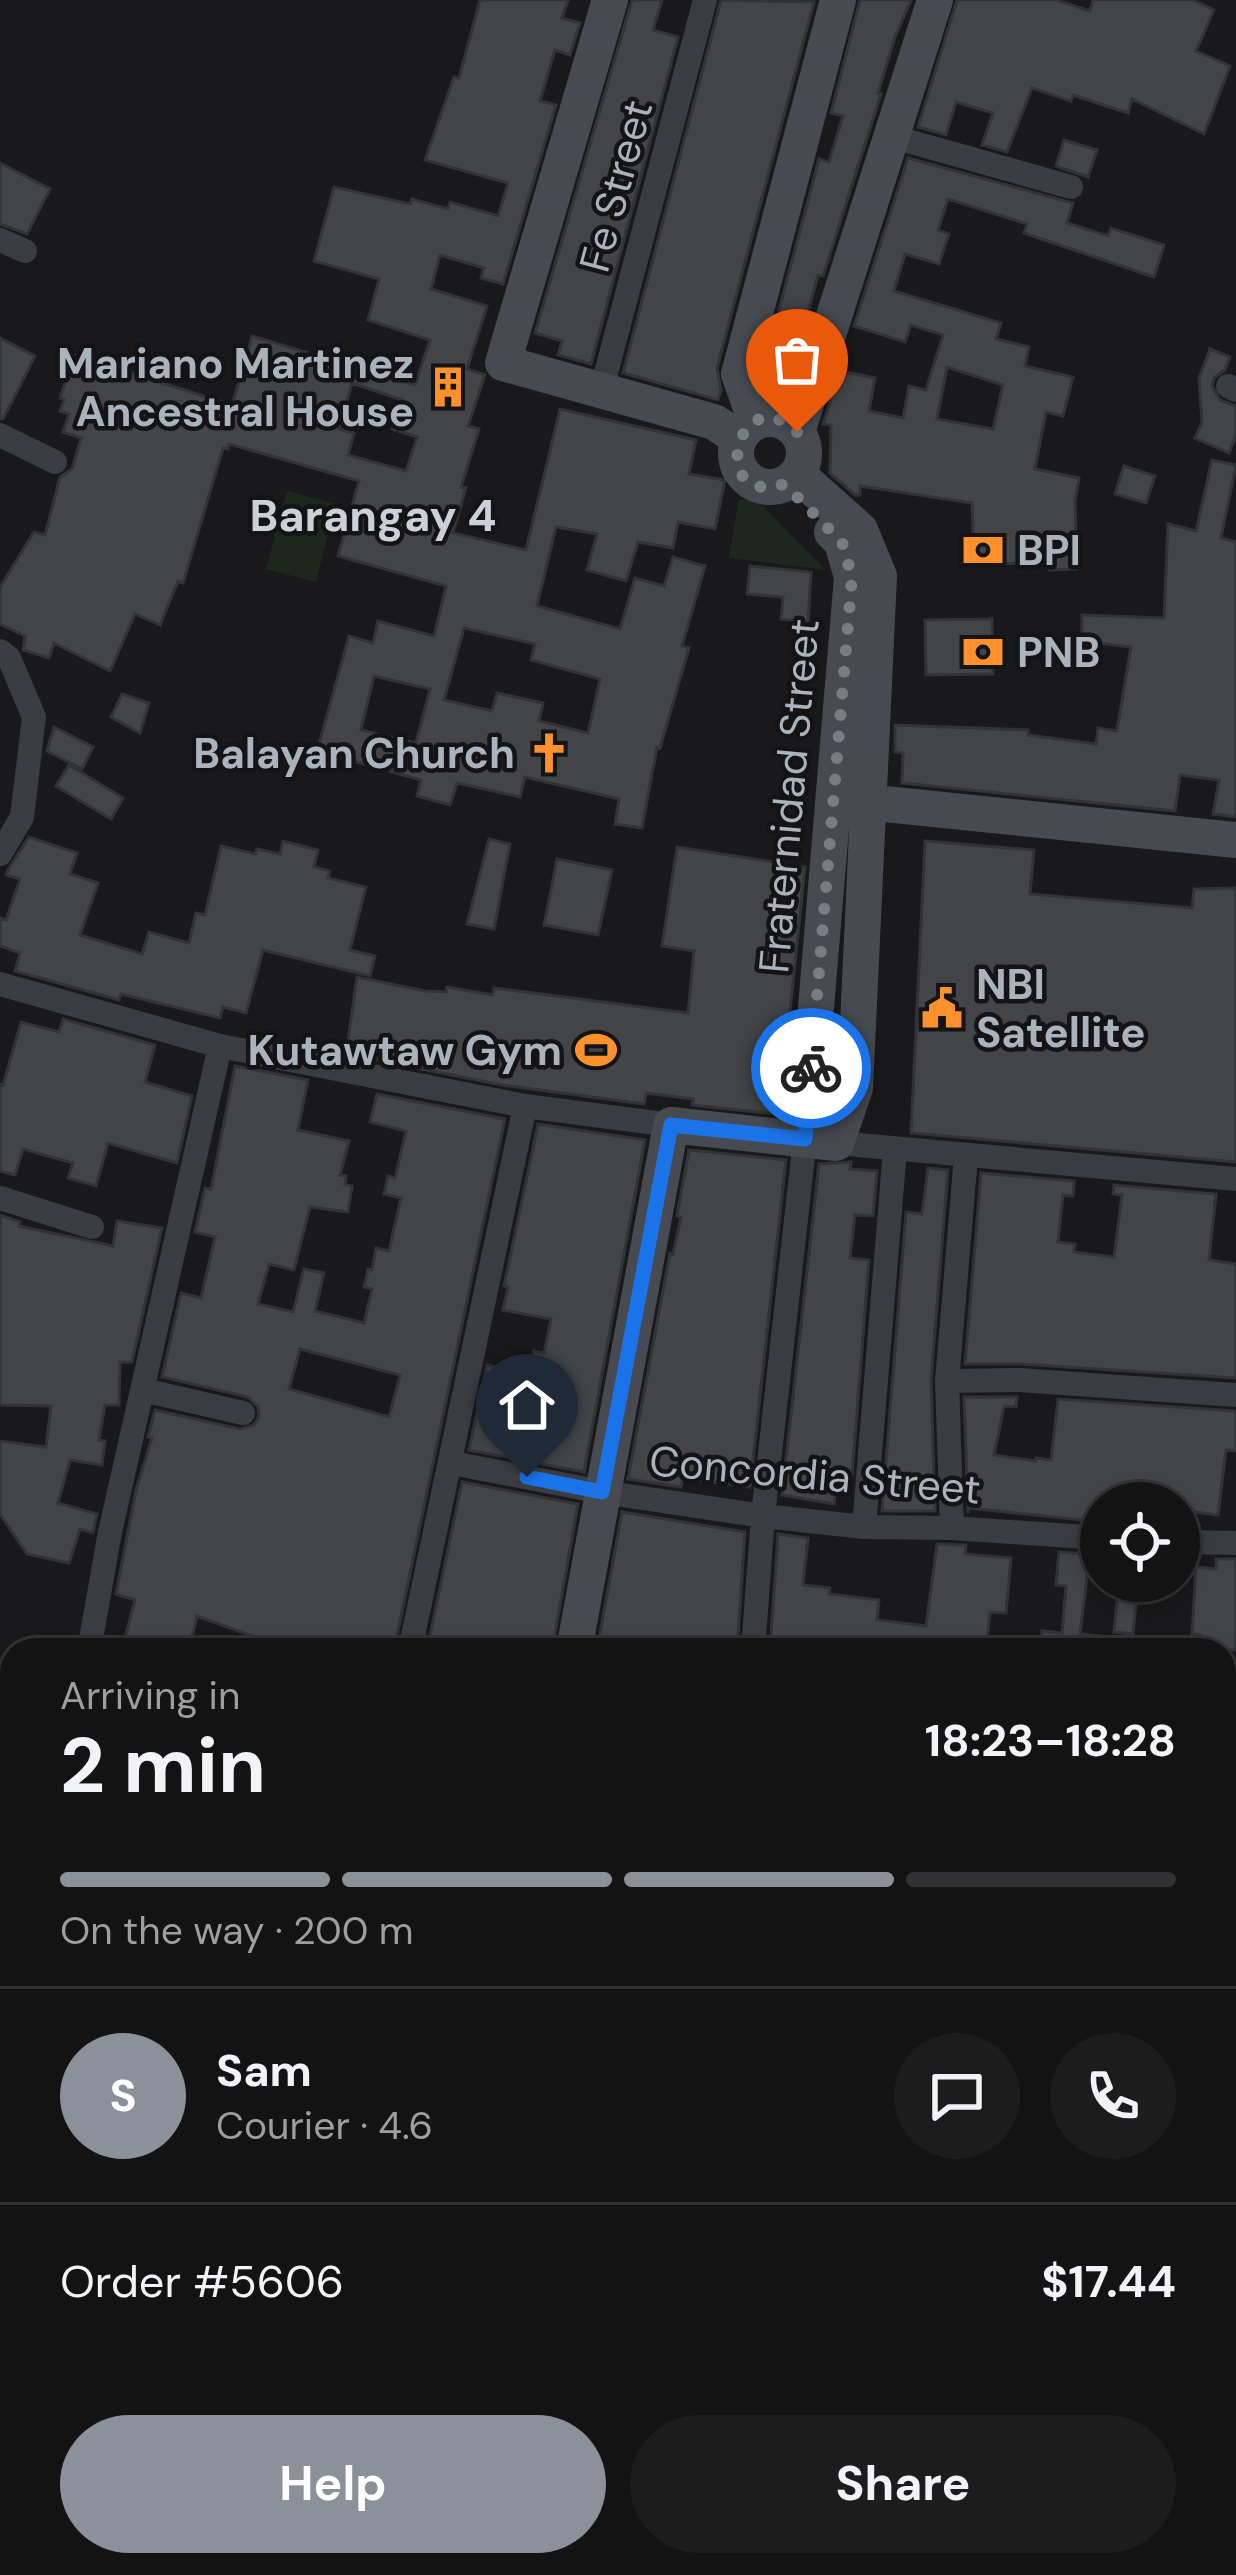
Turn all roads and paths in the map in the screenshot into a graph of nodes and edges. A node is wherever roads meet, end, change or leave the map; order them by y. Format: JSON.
{"nodes":[{"id":1,"x":610,"y":0,"type":"edge"},
{"id":2,"x":705,"y":0,"type":"edge"},
{"id":3,"x":838,"y":0,"type":"edge"},
{"id":4,"x":935,"y":0,"type":"edge"},
{"id":5,"x":890,"y":136,"type":"junction"},
{"id":6,"x":1071,"y":188,"type":"dead end"},
{"id":7,"x":0,"y":240,"type":"edge"},
{"id":8,"x":25,"y":251,"type":"dead end"},
{"id":9,"x":601,"y":392,"type":"junction"},
{"id":10,"x":748,"y":430,"type":"junction"},
{"id":11,"x":797,"y":432,"type":"junction"},
{"id":12,"x":0,"y":435,"type":"edge"},
{"id":13,"x":55,"y":462,"type":"dead end"},
{"id":14,"x":791,"y":479,"type":"junction"},
{"id":15,"x":0,"y":651,"type":"edge"},
{"id":16,"x":851,"y":801,"type":"junction"},
{"id":17,"x":1236,"y":840,"type":"edge"},
{"id":18,"x":0,"y":854,"type":"edge"},
{"id":19,"x":0,"y":984,"type":"edge"},
{"id":20,"x":220,"y":1046,"type":"junction"},
{"id":21,"x":525,"y":1106,"type":"junction"},
{"id":22,"x":671,"y":1125,"type":"junction"},
{"id":23,"x":821,"y":1141,"type":"junction"},
{"id":24,"x":895,"y":1149,"type":"junction"},
{"id":25,"x":966,"y":1156,"type":"junction"},
{"id":26,"x":1236,"y":1179,"type":"edge"},
{"id":27,"x":0,"y":1198,"type":"edge"},
{"id":28,"x":92,"y":1227,"type":"dead end"},
{"id":29,"x":947,"y":1381,"type":"junction"},
{"id":30,"x":143,"y":1390,"type":"junction"},
{"id":31,"x":1236,"y":1395,"type":"edge"},
{"id":32,"x":243,"y":1413,"type":"dead end"},
{"id":33,"x":452,"y":1462,"type":"junction"},
{"id":34,"x":602,"y":1492,"type":"junction"},
{"id":35,"x":763,"y":1516,"type":"junction"},
{"id":36,"x":864,"y":1527,"type":"junction"},
{"id":37,"x":952,"y":1528,"type":"junction"},
{"id":38,"x":1080,"y":1537,"type":"edge"},
{"id":39,"x":1200,"y":1543,"type":"edge"},
{"id":40,"x":1236,"y":1544,"type":"edge"},
{"id":41,"x":91,"y":1638,"type":"edge"},
{"id":42,"x":413,"y":1638,"type":"edge"},
{"id":43,"x":576,"y":1638,"type":"edge"},
{"id":44,"x":754,"y":1638,"type":"edge"}],
"edges":[{"from":1,"to":9,"type":"street"},
{"from":2,"to":9,"type":"street","name":"Fe Street"},
{"from":3,"to":10,"type":"street"},
{"from":4,"to":5,"type":"street"},
{"from":5,"to":6,"type":"street"},
{"from":5,"to":11,"type":"street"},
{"from":7,"to":8,"type":"street"},
{"from":9,"to":10,"type":"street"},
{"from":10,"to":11,"type":"street"},
{"from":10,"to":14,"type":"street"},
{"from":11,"to":14,"type":"street"},
{"from":12,"to":13,"type":"street"},
{"from":14,"to":16,"type":"street","name":"Fraternidad Street"},
{"from":15,"to":18,"type":"street"},
{"from":16,"to":17,"type":"street"},
{"from":16,"to":23,"type":"street","name":"Fraternidad Street"},
{"from":19,"to":20,"type":"street"},
{"from":20,"to":21,"type":"street"},
{"from":20,"to":30,"type":"street"},
{"from":21,"to":22,"type":"street"},
{"from":21,"to":33,"type":"street"},
{"from":22,"to":23,"type":"street"},
{"from":22,"to":34,"type":"street"},
{"from":23,"to":24,"type":"street"},
{"from":23,"to":35,"type":"street"},
{"from":24,"to":25,"type":"street"},
{"from":24,"to":36,"type":"street"},
{"from":25,"to":26,"type":"street"},
{"from":25,"to":29,"type":"street"},
{"from":27,"to":28,"type":"street"},
{"from":29,"to":31,"type":"street"},
{"from":29,"to":37,"type":"street"},
{"from":30,"to":32,"type":"street"},
{"from":30,"to":41,"type":"street"},
{"from":33,"to":34,"type":"street","name":"Concordia Street"},
{"from":33,"to":42,"type":"street"},
{"from":34,"to":35,"type":"street","name":"Concordia Street"},
{"from":34,"to":43,"type":"street"},
{"from":35,"to":36,"type":"street","name":"Concordia Street"},
{"from":35,"to":44,"type":"street"},
{"from":36,"to":37,"type":"street","name":"Concordia Street"},
{"from":37,"to":38,"type":"street","name":"Concordia Street"},
{"from":39,"to":40,"type":"street"}]}
